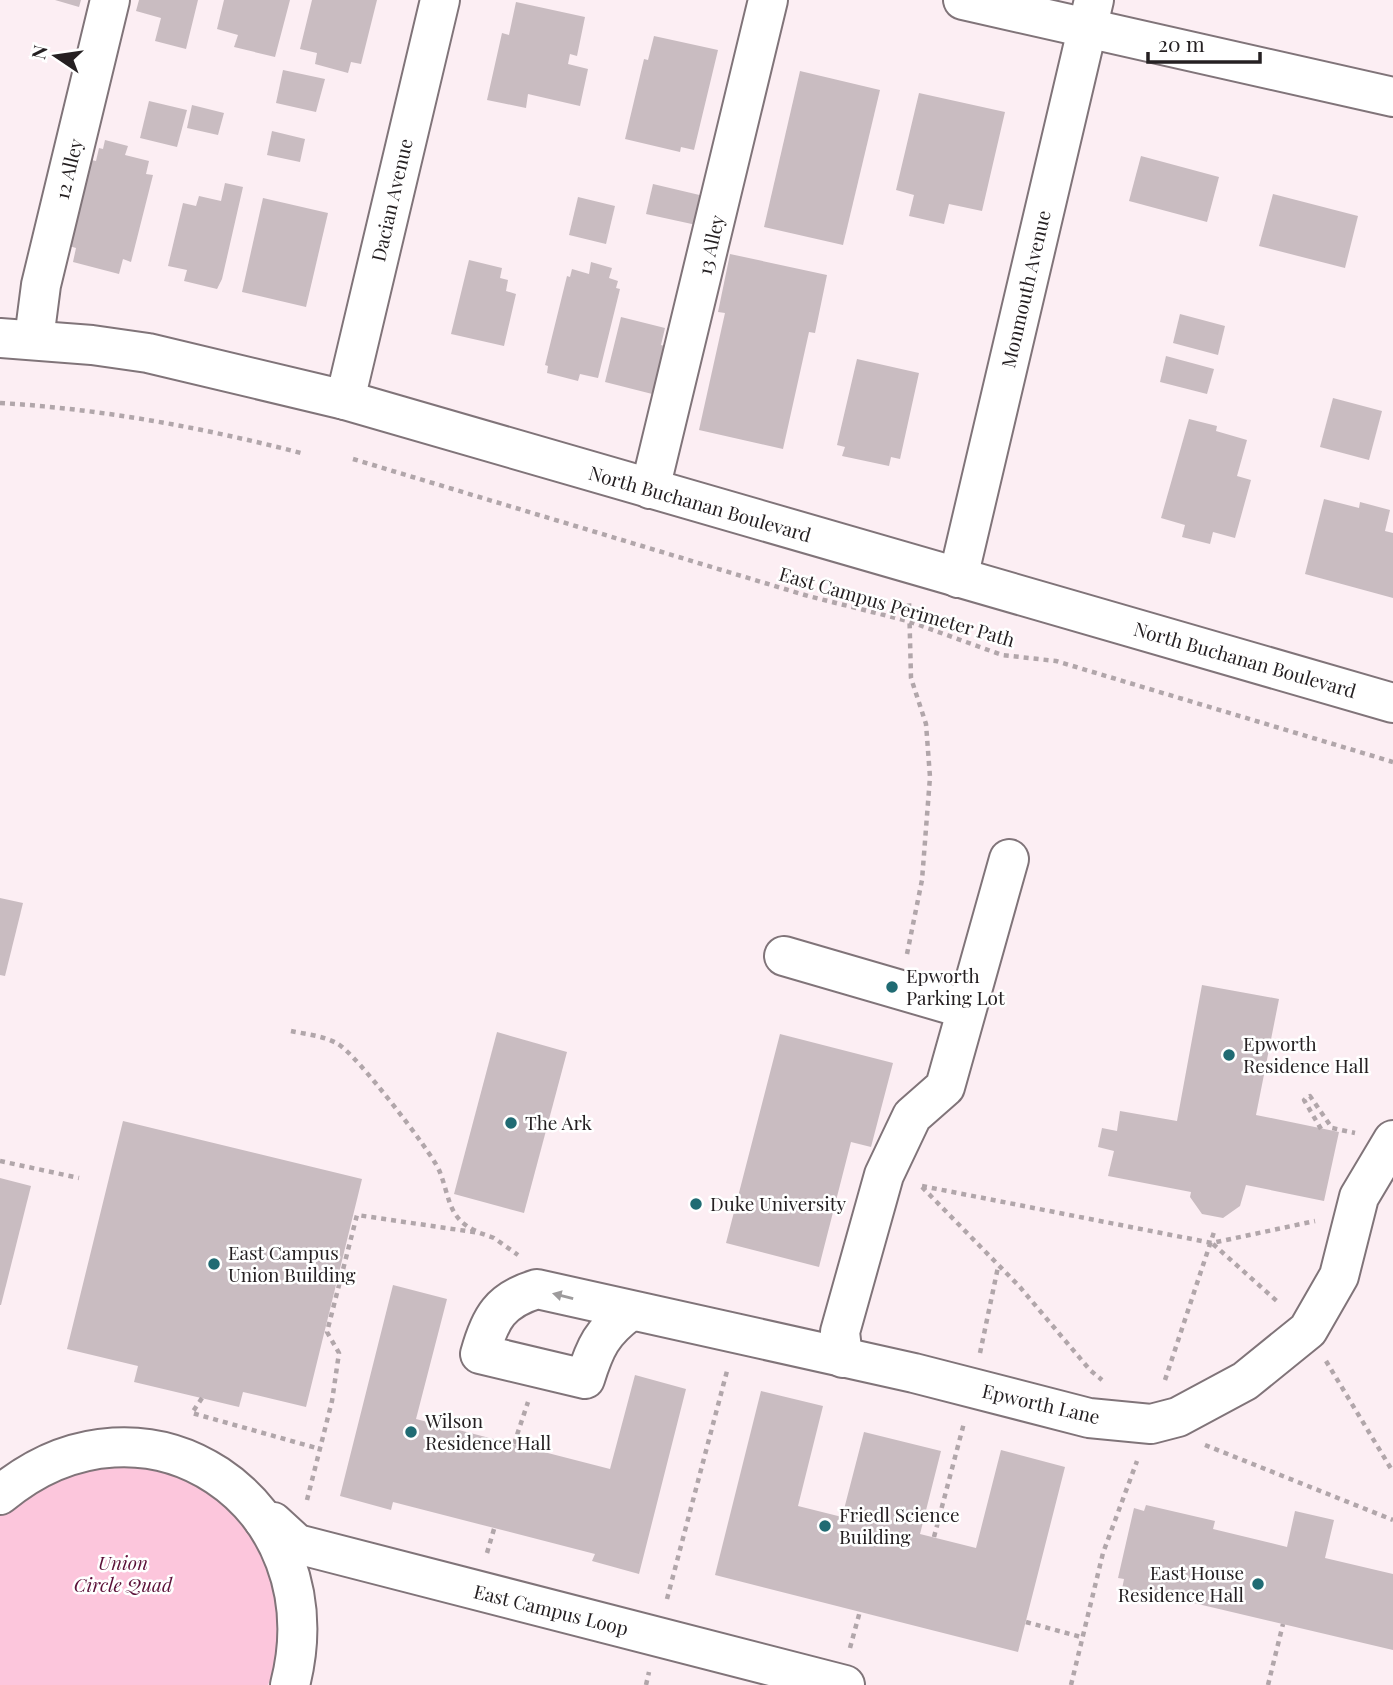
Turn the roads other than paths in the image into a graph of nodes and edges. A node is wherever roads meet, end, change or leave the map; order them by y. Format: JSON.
{"nodes":[{"id":1,"x":110,"y":0,"type":"edge"},
{"id":2,"x":440,"y":0,"type":"edge"},
{"id":3,"x":768,"y":0,"type":"edge"},
{"id":4,"x":963,"y":0,"type":"edge"},
{"id":5,"x":1091,"y":14,"type":"edge"},
{"id":6,"x":1393,"y":97,"type":"edge"},
{"id":7,"x":17,"y":339,"type":"edge"},
{"id":8,"x":345,"y":400,"type":"junction"},
{"id":9,"x":650,"y":489,"type":"junction"},
{"id":10,"x":958,"y":578,"type":"junction"},
{"id":11,"x":1393,"y":703,"type":"edge"},
{"id":12,"x":1009,"y":859,"type":"dead end"},
{"id":13,"x":784,"y":956,"type":"dead end"},
{"id":14,"x":966,"y":1009,"type":"junction"},
{"id":15,"x":1375,"y":1142,"type":"edge"},
{"id":16,"x":629,"y":1312,"type":"dead end"},
{"id":17,"x":843,"y":1358,"type":"junction"},
{"id":18,"x":18,"y":1468,"type":"edge"},
{"id":19,"x":0,"y":1495,"type":"edge"},
{"id":20,"x":264,"y":1521,"type":"junction"},
{"id":21,"x":290,"y":1685,"type":"edge"},
{"id":22,"x":845,"y":1685,"type":"edge"}],
"edges":[{"from":1,"to":7,"type":"street","name":"12 Alley"},
{"from":2,"to":8,"type":"street","name":"Dacian Avenue"},
{"from":3,"to":9,"type":"street","name":"13 Alley"},
{"from":4,"to":5,"type":"street"},
{"from":5,"to":6,"type":"street"},
{"from":5,"to":10,"type":"street","name":"Monmouth Avenue"},
{"from":7,"to":8,"type":"street","name":"North Buchanan Boulevard"},
{"from":8,"to":9,"type":"street","name":"North Buchanan Boulevard"},
{"from":9,"to":10,"type":"street","name":"North Buchanan Boulevard"},
{"from":10,"to":11,"type":"street","name":"North Buchanan Boulevard"},
{"from":12,"to":14,"type":"street"},
{"from":13,"to":14,"type":"street"},
{"from":14,"to":17,"type":"street"},
{"from":15,"to":17,"type":"street","name":"Epworth Lane"},
{"from":16,"to":17,"type":"street","name":"Epworth Lane"},
{"from":18,"to":19,"type":"street"},
{"from":18,"to":20,"type":"street"},
{"from":20,"to":21,"type":"street"},
{"from":20,"to":22,"type":"street","name":"East Campus Loop"}]}
